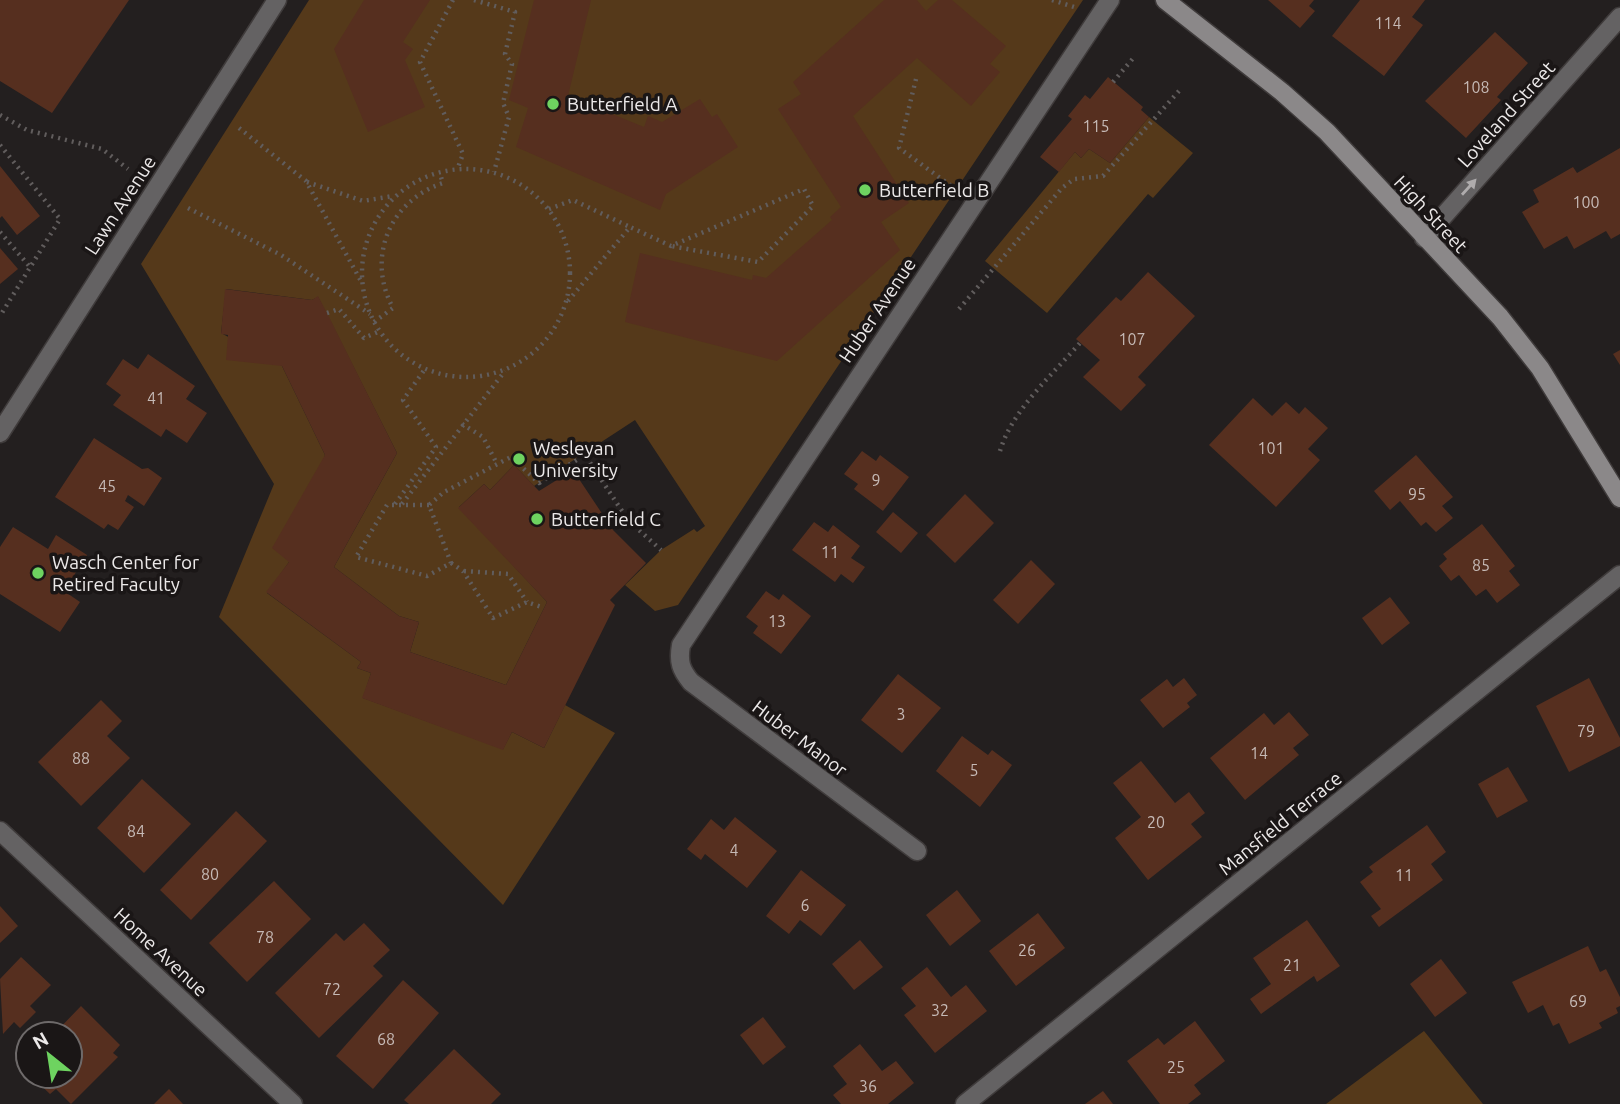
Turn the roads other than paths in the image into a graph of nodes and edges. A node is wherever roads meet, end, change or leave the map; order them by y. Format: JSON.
{"nodes":[{"id":1,"x":277,"y":0,"type":"edge"},
{"id":2,"x":1110,"y":0,"type":"edge"},
{"id":3,"x":1165,"y":0,"type":"edge"},
{"id":4,"x":1620,"y":17,"type":"edge"},
{"id":5,"x":1424,"y":238,"type":"junction"},
{"id":6,"x":0,"y":433,"type":"edge"},
{"id":7,"x":1620,"y":498,"type":"edge"},
{"id":8,"x":1620,"y":575,"type":"edge"},
{"id":9,"x":681,"y":645,"type":"joint"},
{"id":10,"x":0,"y":831,"type":"edge"},
{"id":11,"x":917,"y":851,"type":"dead end"},
{"id":12,"x":293,"y":1104,"type":"edge"},
{"id":13,"x":965,"y":1104,"type":"edge"}],
"edges":[{"from":1,"to":6,"type":"street","name":"Lawn Avenue"},
{"from":2,"to":9,"type":"street","name":"Huber Avenue"},
{"from":3,"to":5,"type":"street","name":"High Street"},
{"from":5,"to":4,"type":"street","name":"Loveland Street","one_way":true},
{"from":5,"to":7,"type":"street","name":"High Street"},
{"from":8,"to":13,"type":"street","name":"Mansfield Terrace"},
{"from":9,"to":11,"type":"street","name":"Huber Manor"},
{"from":10,"to":12,"type":"street","name":"Home Avenue"}]}
